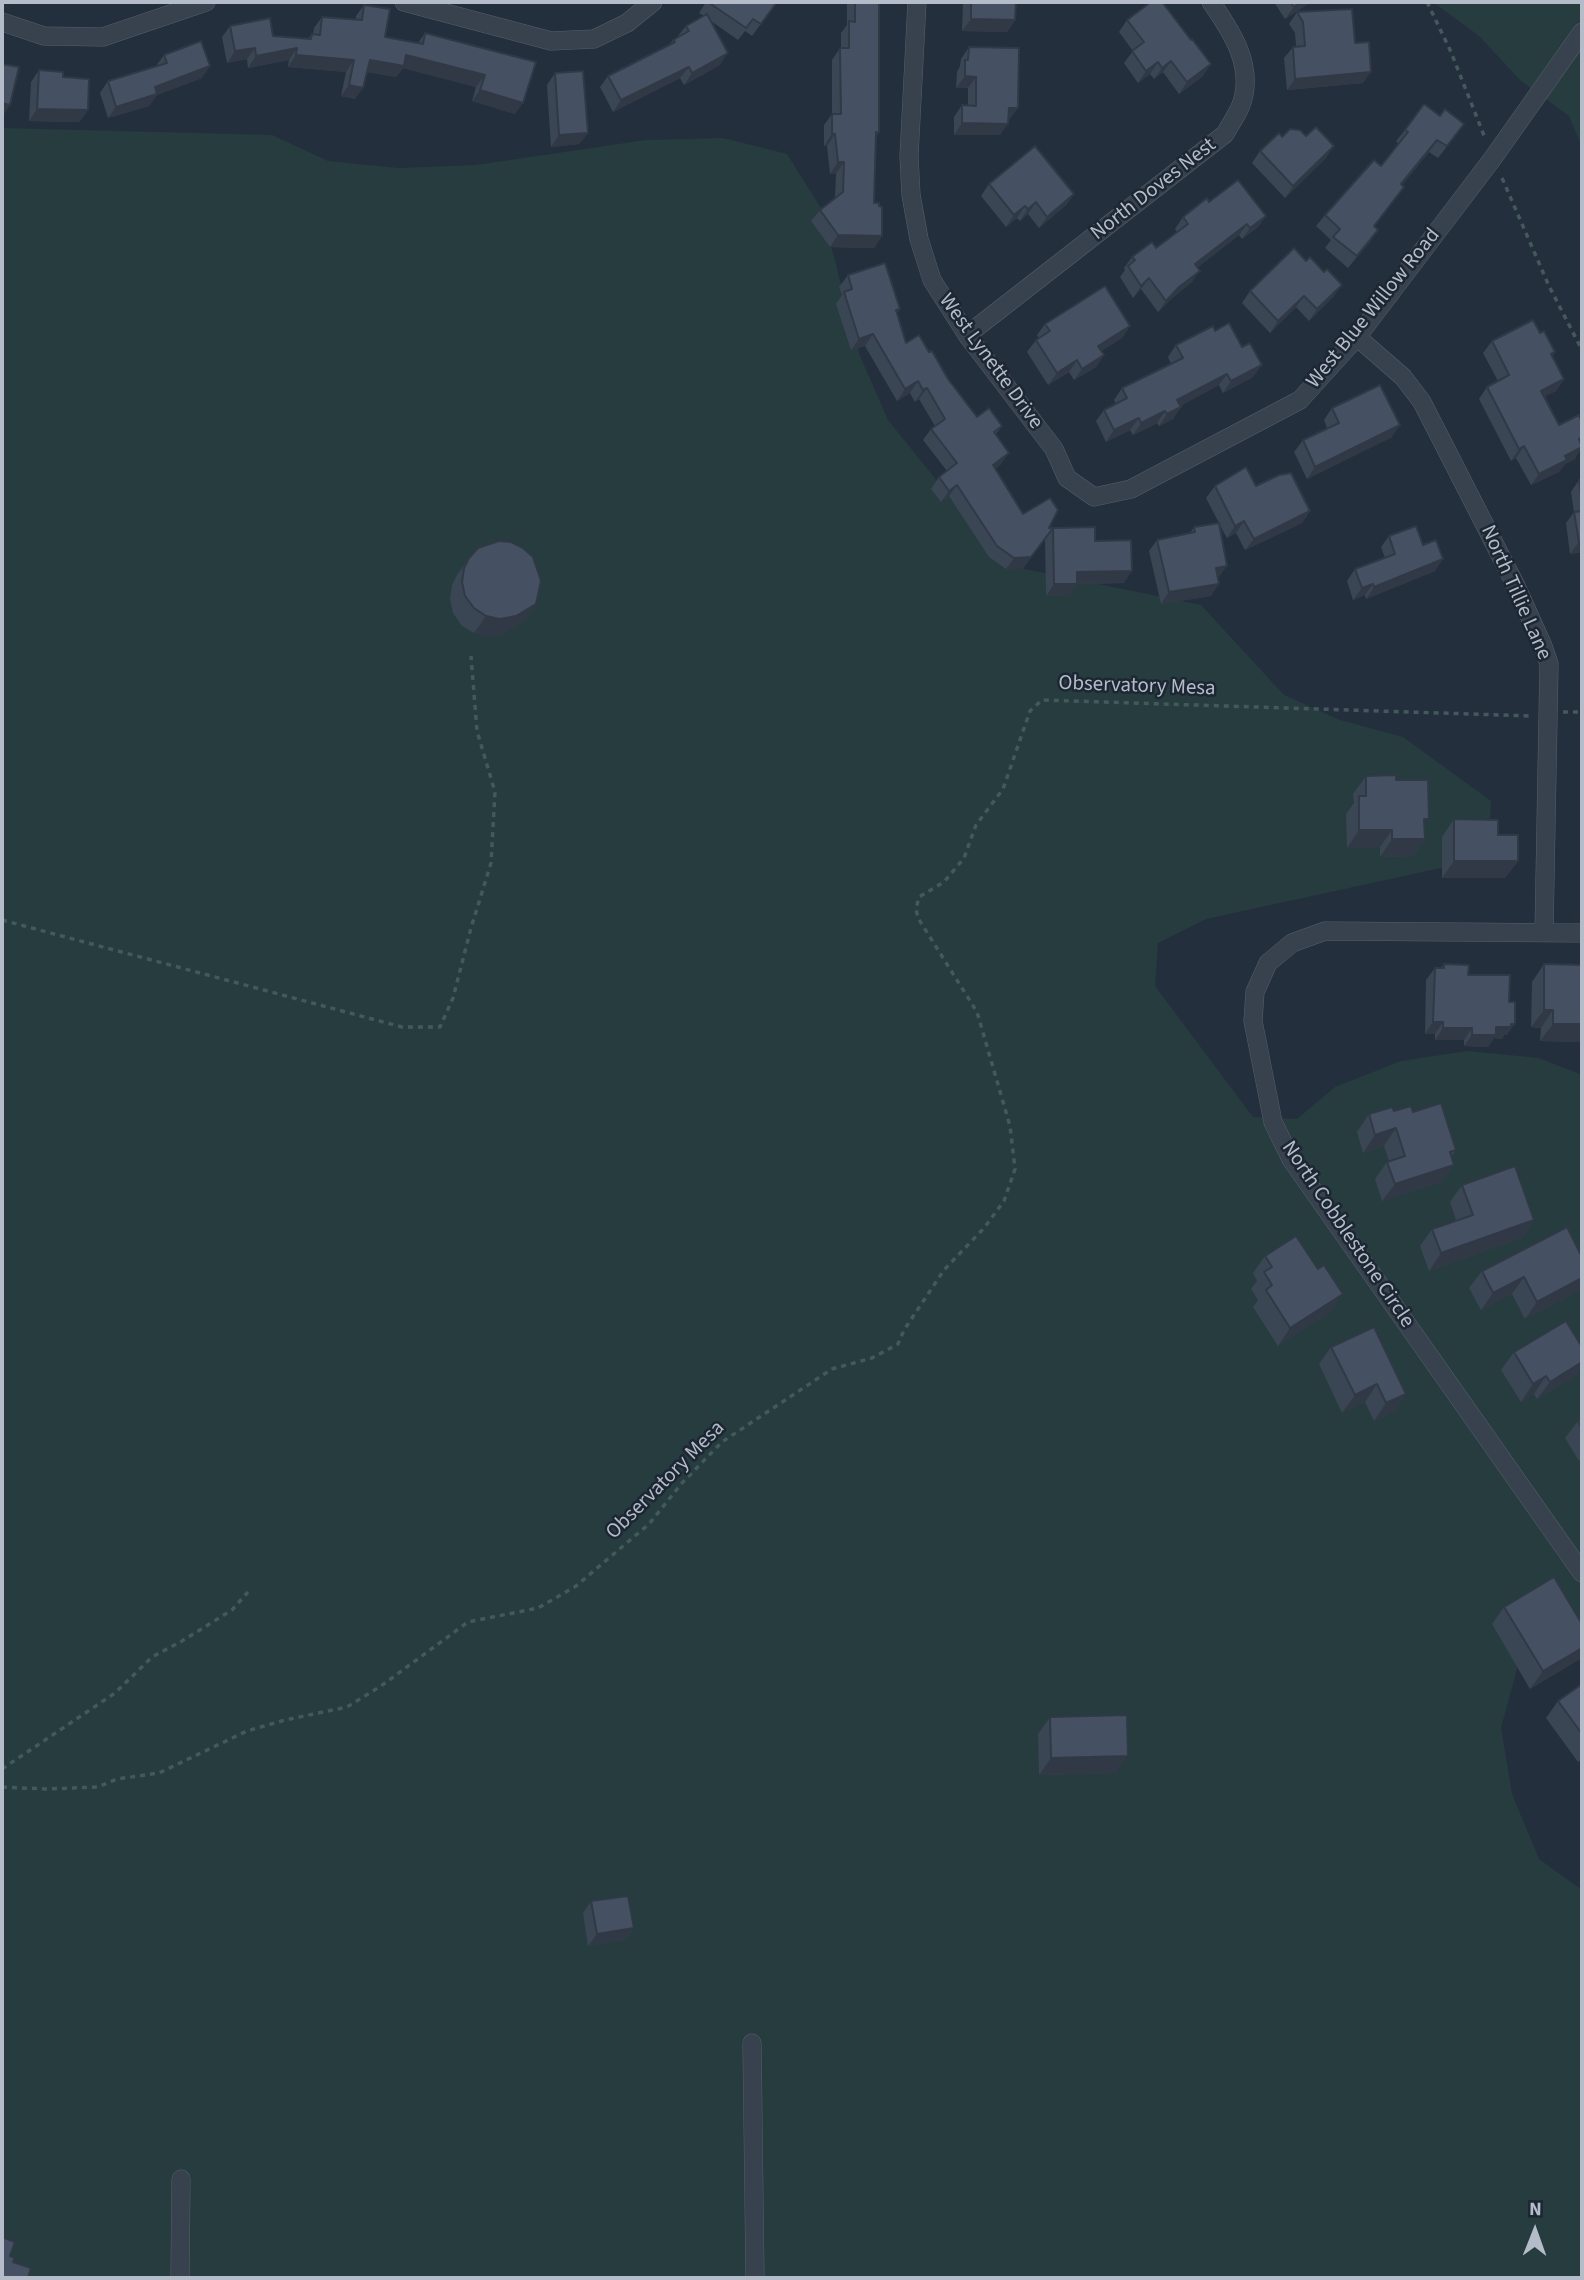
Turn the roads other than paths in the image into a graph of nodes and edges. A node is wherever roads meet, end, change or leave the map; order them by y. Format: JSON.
{"nodes":[{"id":1,"x":206,"y":2,"type":"edge"},
{"id":2,"x":404,"y":2,"type":"edge"},
{"id":3,"x":653,"y":2,"type":"edge"},
{"id":4,"x":917,"y":2,"type":"edge"},
{"id":5,"x":1211,"y":2,"type":"edge"},
{"id":6,"x":2,"y":22,"type":"edge"},
{"id":7,"x":1582,"y":32,"type":"edge"},
{"id":8,"x":967,"y":335,"type":"junction"},
{"id":9,"x":1357,"y":337,"type":"junction"},
{"id":10,"x":1094,"y":497,"type":"joint"},
{"id":11,"x":1544,"y":932,"type":"junction"},
{"id":12,"x":1582,"y":933,"type":"edge"},
{"id":13,"x":1582,"y":1573,"type":"edge"},
{"id":14,"x":752,"y":2043,"type":"dead end"},
{"id":15,"x":181,"y":2179,"type":"dead end"},
{"id":16,"x":180,"y":2278,"type":"edge"},
{"id":17,"x":755,"y":2278,"type":"edge"}],
"edges":[{"from":1,"to":6,"type":"street"},
{"from":2,"to":3,"type":"street"},
{"from":4,"to":8,"type":"street","name":"West Lynette Drive"},
{"from":5,"to":8,"type":"street","name":"North Doves Nest"},
{"from":7,"to":9,"type":"street","name":"West Blue Willow Road"},
{"from":8,"to":10,"type":"street","name":"West Lynette Drive"},
{"from":9,"to":10,"type":"street","name":"West Blue Willow Road"},
{"from":9,"to":11,"type":"street","name":"North Tillie Lane"},
{"from":11,"to":12,"type":"street","name":"North Cobblestone Circle"},
{"from":11,"to":13,"type":"street","name":"North Cobblestone Circle"},
{"from":14,"to":17,"type":"street"},
{"from":15,"to":16,"type":"street"}]}
